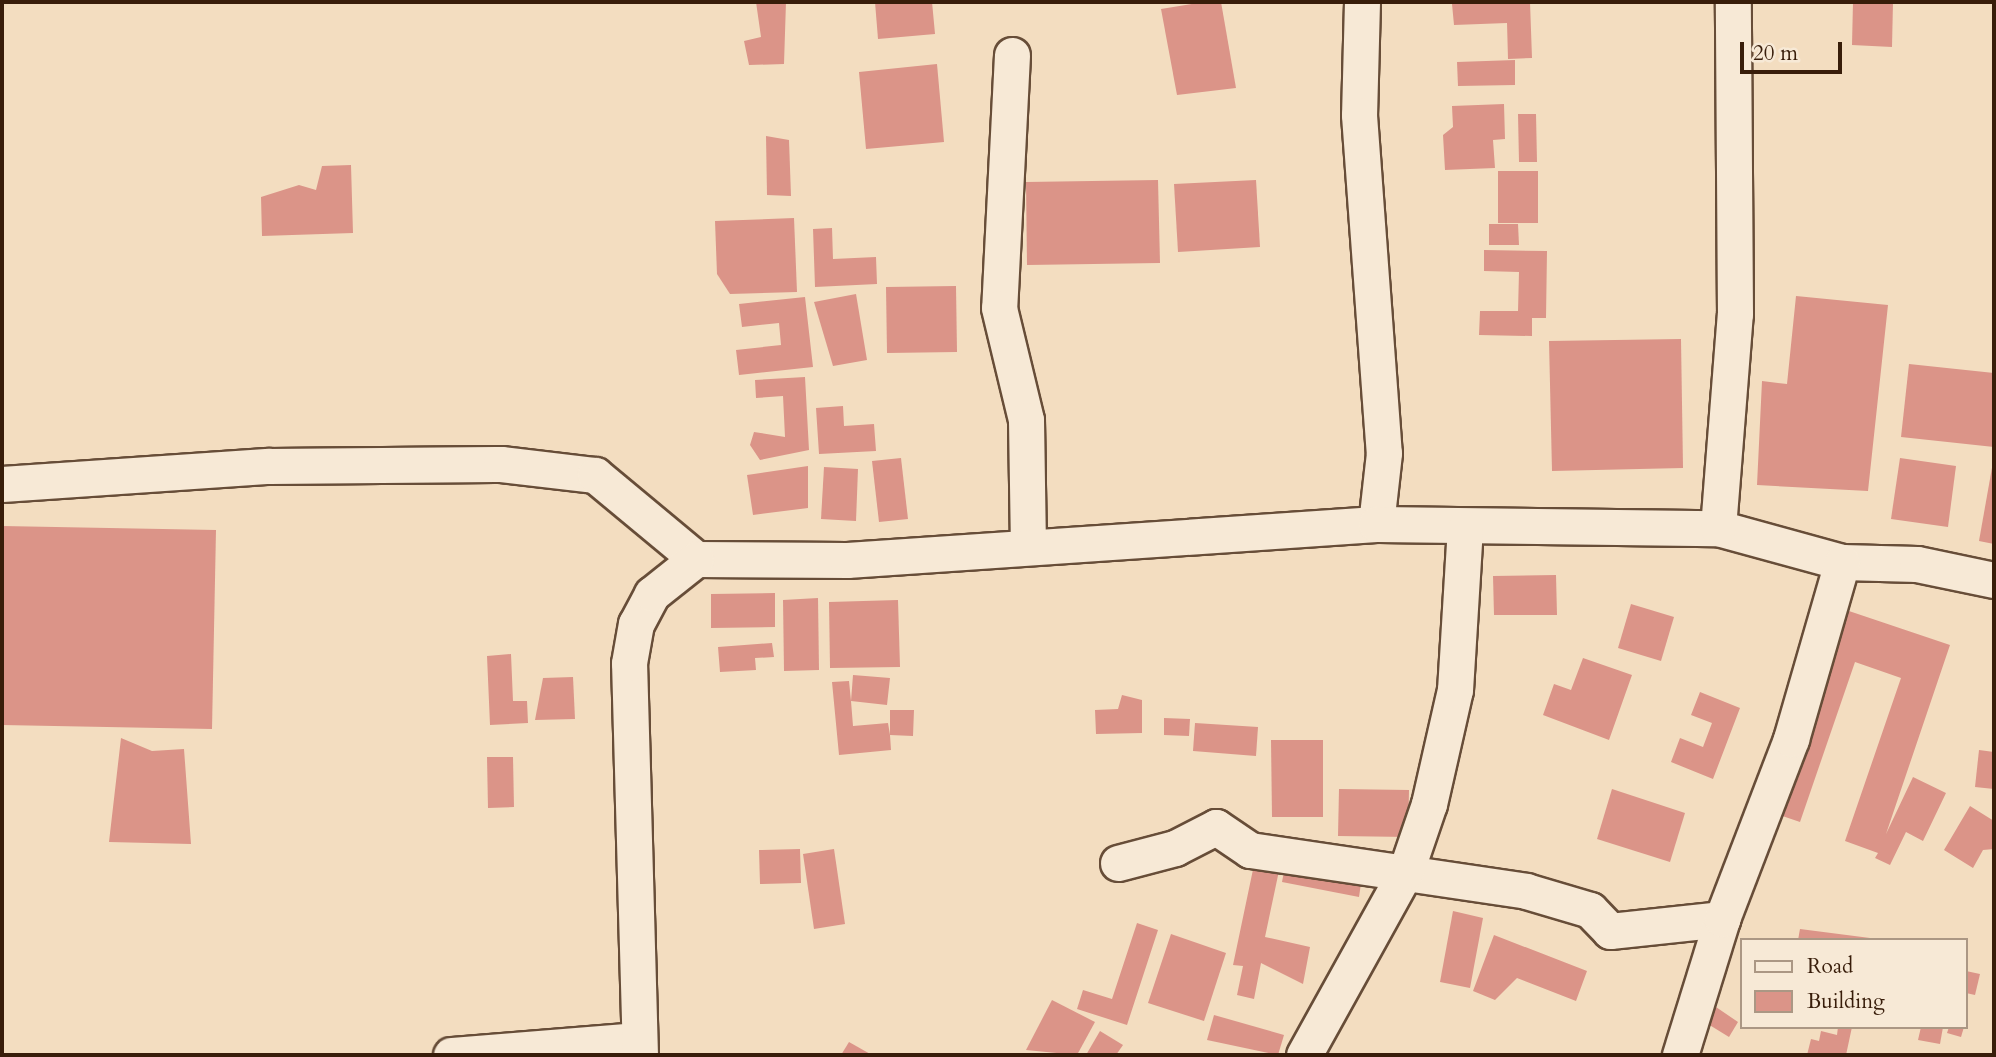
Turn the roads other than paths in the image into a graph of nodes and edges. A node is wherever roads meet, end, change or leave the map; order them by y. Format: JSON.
{"nodes":[{"id":1,"x":1362,"y":2,"type":"edge"},
{"id":2,"x":1733,"y":2,"type":"edge"},
{"id":3,"x":1012,"y":55,"type":"dead end"},
{"id":4,"x":2,"y":484,"type":"edge"},
{"id":5,"x":1376,"y":524,"type":"junction"},
{"id":6,"x":1465,"y":528,"type":"junction"},
{"id":7,"x":1718,"y":528,"type":"junction"},
{"id":8,"x":1028,"y":544,"type":"junction"},
{"id":9,"x":696,"y":559,"type":"junction"},
{"id":10,"x":1842,"y":562,"type":"junction"},
{"id":11,"x":1994,"y":580,"type":"edge"},
{"id":12,"x":1118,"y":863,"type":"dead end"},
{"id":13,"x":1406,"y":870,"type":"junction"},
{"id":14,"x":1722,"y":919,"type":"junction"},
{"id":15,"x":638,"y":1047,"type":"edge"},
{"id":16,"x":451,"y":1055,"type":"edge"},
{"id":17,"x":1304,"y":1055,"type":"edge"},
{"id":18,"x":1680,"y":1055,"type":"edge"}],
"edges":[{"from":1,"to":5,"type":"street"},
{"from":2,"to":7,"type":"street"},
{"from":3,"to":8,"type":"street"},
{"from":4,"to":9,"type":"street"},
{"from":5,"to":6,"type":"street"},
{"from":5,"to":8,"type":"street"},
{"from":6,"to":7,"type":"street"},
{"from":6,"to":13,"type":"street"},
{"from":7,"to":10,"type":"street"},
{"from":8,"to":9,"type":"street"},
{"from":9,"to":15,"type":"street"},
{"from":10,"to":11,"type":"street"},
{"from":10,"to":14,"type":"street"},
{"from":12,"to":13,"type":"street"},
{"from":13,"to":14,"type":"street"},
{"from":13,"to":17,"type":"street"},
{"from":14,"to":18,"type":"street"},
{"from":15,"to":16,"type":"street"}]}
